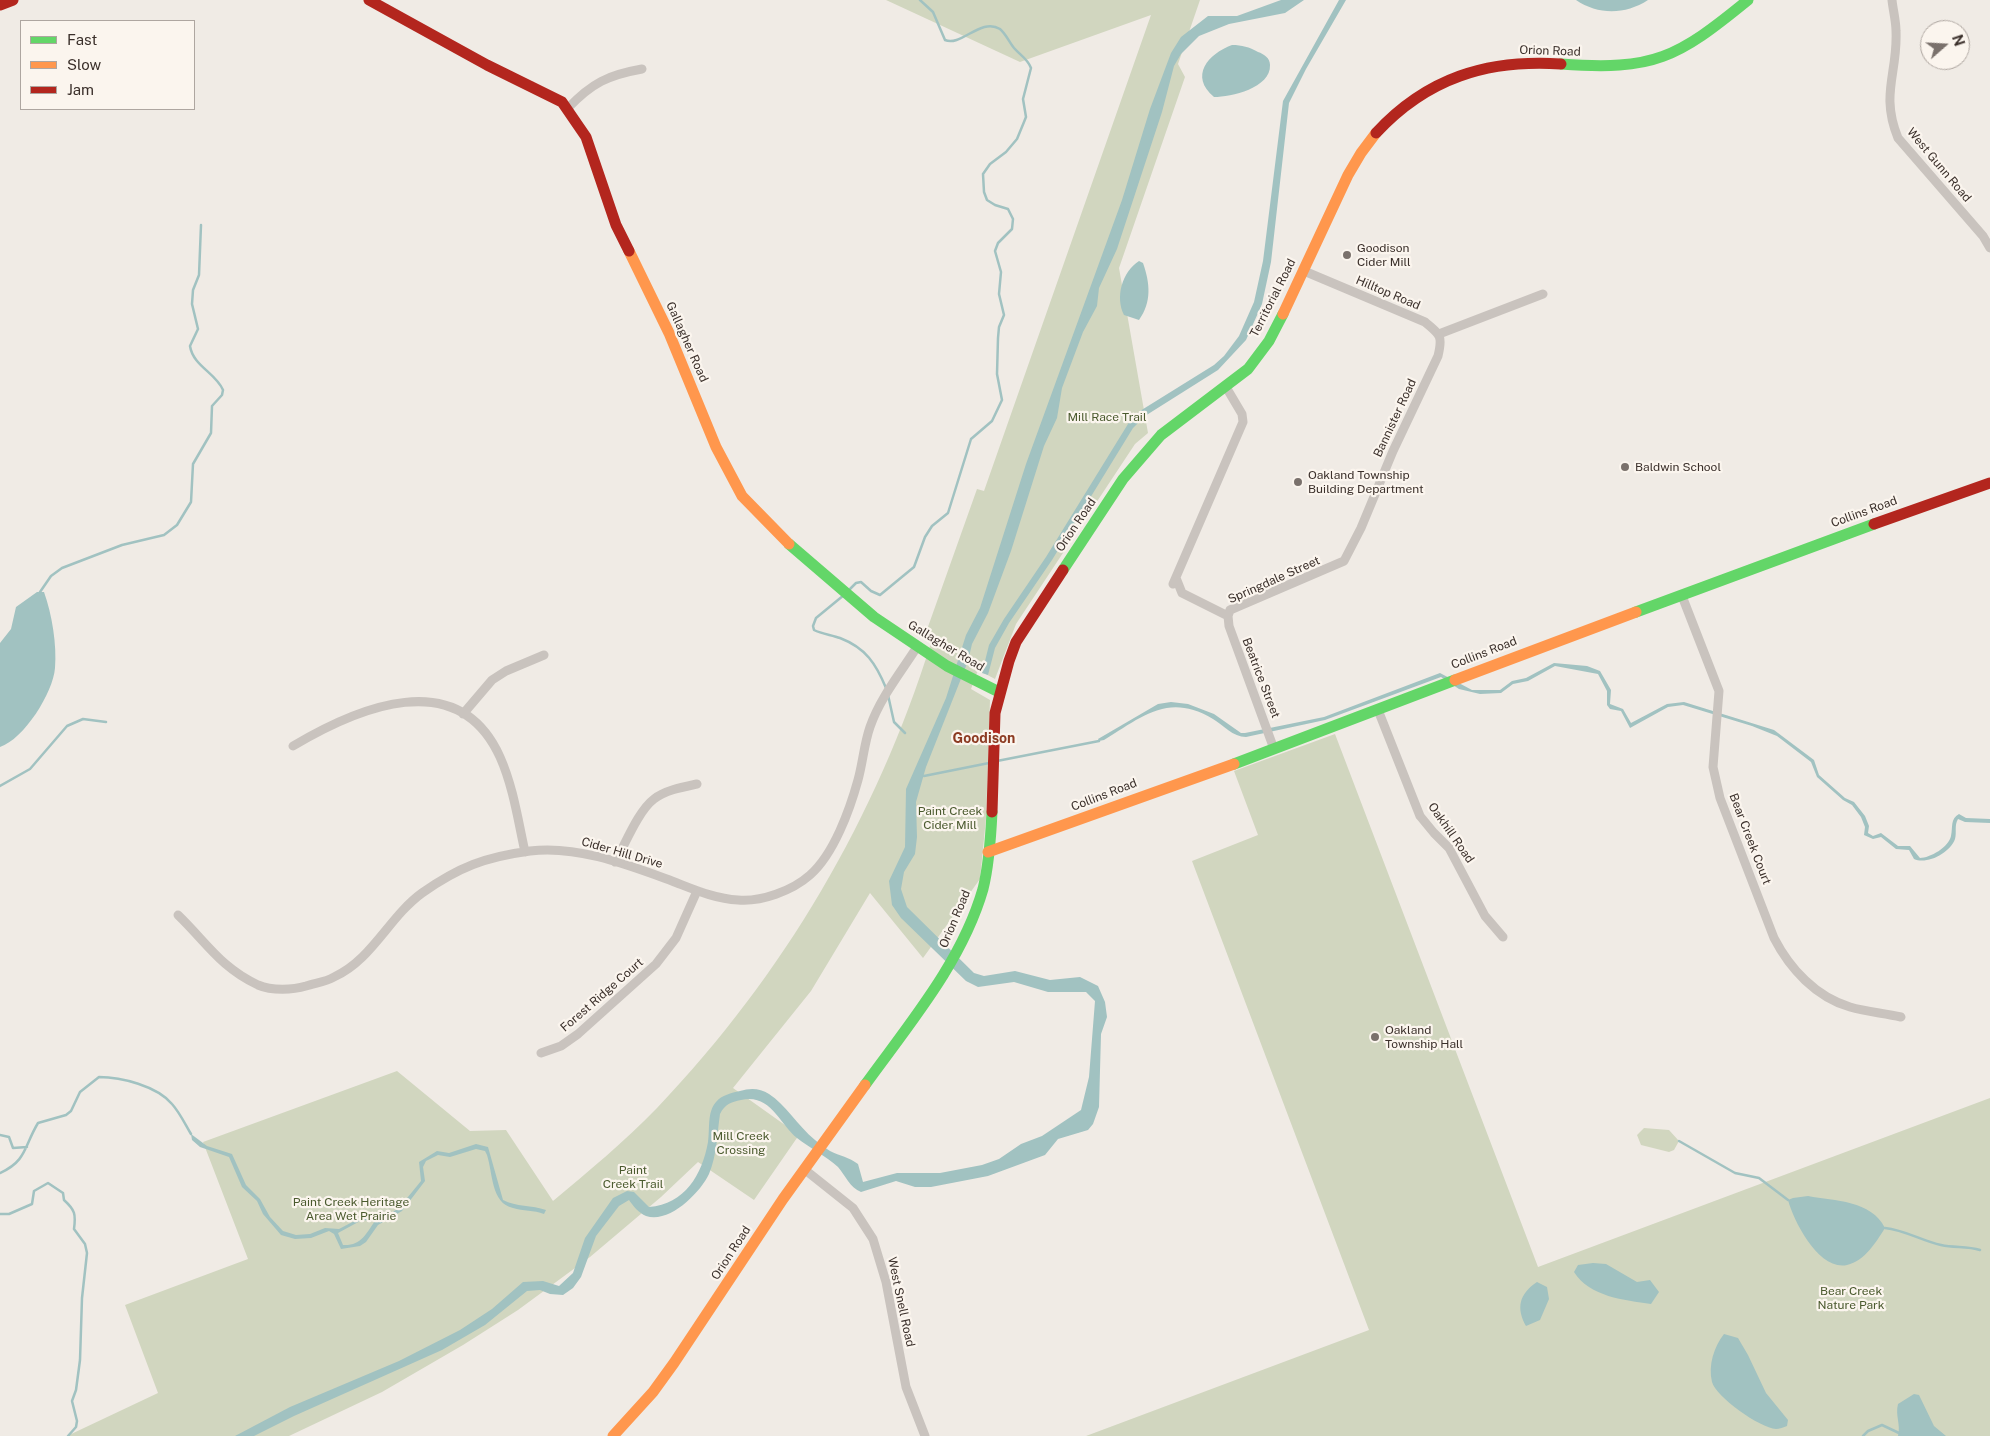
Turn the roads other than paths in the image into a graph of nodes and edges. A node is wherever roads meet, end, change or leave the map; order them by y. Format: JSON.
{"nodes":[{"id":1,"x":13,"y":0,"type":"edge"},
{"id":2,"x":369,"y":0,"type":"edge"},
{"id":3,"x":1748,"y":0,"type":"edge"},
{"id":4,"x":1892,"y":0,"type":"edge"},
{"id":5,"x":0,"y":4,"type":"edge"},
{"id":6,"x":642,"y":69,"type":"dead end"},
{"id":7,"x":568,"y":108,"type":"junction"},
{"id":8,"x":1360,"y":152,"type":"joint"},
{"id":9,"x":1990,"y":248,"type":"edge"},
{"id":10,"x":1304,"y":271,"type":"junction"},
{"id":11,"x":1543,"y":294,"type":"dead end"},
{"id":12,"x":1439,"y":334,"type":"junction"},
{"id":13,"x":1226,"y":386,"type":"junction"},
{"id":14,"x":1990,"y":483,"type":"edge"},
{"id":15,"x":1368,"y":512,"type":"joint"},
{"id":16,"x":1682,"y":596,"type":"junction"},
{"id":17,"x":1228,"y":616,"type":"junction"},
{"id":18,"x":917,"y":647,"type":"junction"},
{"id":19,"x":544,"y":655,"type":"dead end"},
{"id":20,"x":1000,"y":692,"type":"junction"},
{"id":21,"x":1378,"y":710,"type":"junction"},
{"id":22,"x":463,"y":714,"type":"junction"},
{"id":23,"x":294,"y":746,"type":"dead end"},
{"id":24,"x":1274,"y":749,"type":"junction"},
{"id":25,"x":698,"y":784,"type":"dead end"},
{"id":26,"x":525,"y":852,"type":"junction"},
{"id":27,"x":988,"y":852,"type":"junction"},
{"id":28,"x":615,"y":862,"type":"junction"},
{"id":29,"x":697,"y":890,"type":"junction"},
{"id":30,"x":178,"y":915,"type":"dead end"},
{"id":31,"x":1502,"y":937,"type":"dead end"},
{"id":32,"x":1900,"y":1017,"type":"dead end"},
{"id":33,"x":541,"y":1053,"type":"dead end"},
{"id":34,"x":804,"y":1169,"type":"junction"},
{"id":35,"x":614,"y":1436,"type":"edge"},
{"id":36,"x":925,"y":1436,"type":"edge"}],
"edges":[{"from":1,"to":5,"type":"street"},
{"from":2,"to":7,"type":"street","name":"Gallagher Road"},
{"from":3,"to":8,"type":"street","name":"Orion Road"},
{"from":4,"to":9,"type":"street","name":"West Gunn Road"},
{"from":6,"to":7,"type":"street"},
{"from":7,"to":18,"type":"street","name":"Gallagher Road"},
{"from":8,"to":10,"type":"street","name":"Territorial Road"},
{"from":10,"to":12,"type":"street","name":"Hilltop Road"},
{"from":10,"to":13,"type":"street","name":"Territorial Road"},
{"from":11,"to":12,"type":"street"},
{"from":12,"to":15,"type":"street","name":"Bannister Road"},
{"from":13,"to":17,"type":"street","name":"Springdale Street"},
{"from":13,"to":20,"type":"street","name":"Orion Road"},
{"from":14,"to":16,"type":"street","name":"Collins Road"},
{"from":15,"to":17,"type":"street","name":"Springdale Street"},
{"from":16,"to":21,"type":"street","name":"Collins Road"},
{"from":16,"to":32,"type":"street","name":"Bear Creek Court"},
{"from":17,"to":24,"type":"street","name":"Beatrice Street"},
{"from":18,"to":20,"type":"street","name":"Gallagher Road"},
{"from":18,"to":29,"type":"street","name":"Cider Hill Drive"},
{"from":19,"to":22,"type":"street"},
{"from":20,"to":27,"type":"street","name":"Orion Road"},
{"from":21,"to":24,"type":"street","name":"Collins Road"},
{"from":21,"to":31,"type":"street","name":"Oakhill Road"},
{"from":22,"to":23,"type":"street"},
{"from":22,"to":26,"type":"street"},
{"from":24,"to":27,"type":"street","name":"Collins Road"},
{"from":25,"to":28,"type":"street"},
{"from":26,"to":28,"type":"street","name":"Cider Hill Drive"},
{"from":26,"to":30,"type":"street","name":"Cider Hill Drive"},
{"from":27,"to":34,"type":"street","name":"Orion Road"},
{"from":28,"to":29,"type":"street","name":"Cider Hill Drive"},
{"from":29,"to":33,"type":"street","name":"Forest Ridge Court"},
{"from":34,"to":35,"type":"street","name":"Orion Road"},
{"from":34,"to":36,"type":"street","name":"West Snell Road"}]}
